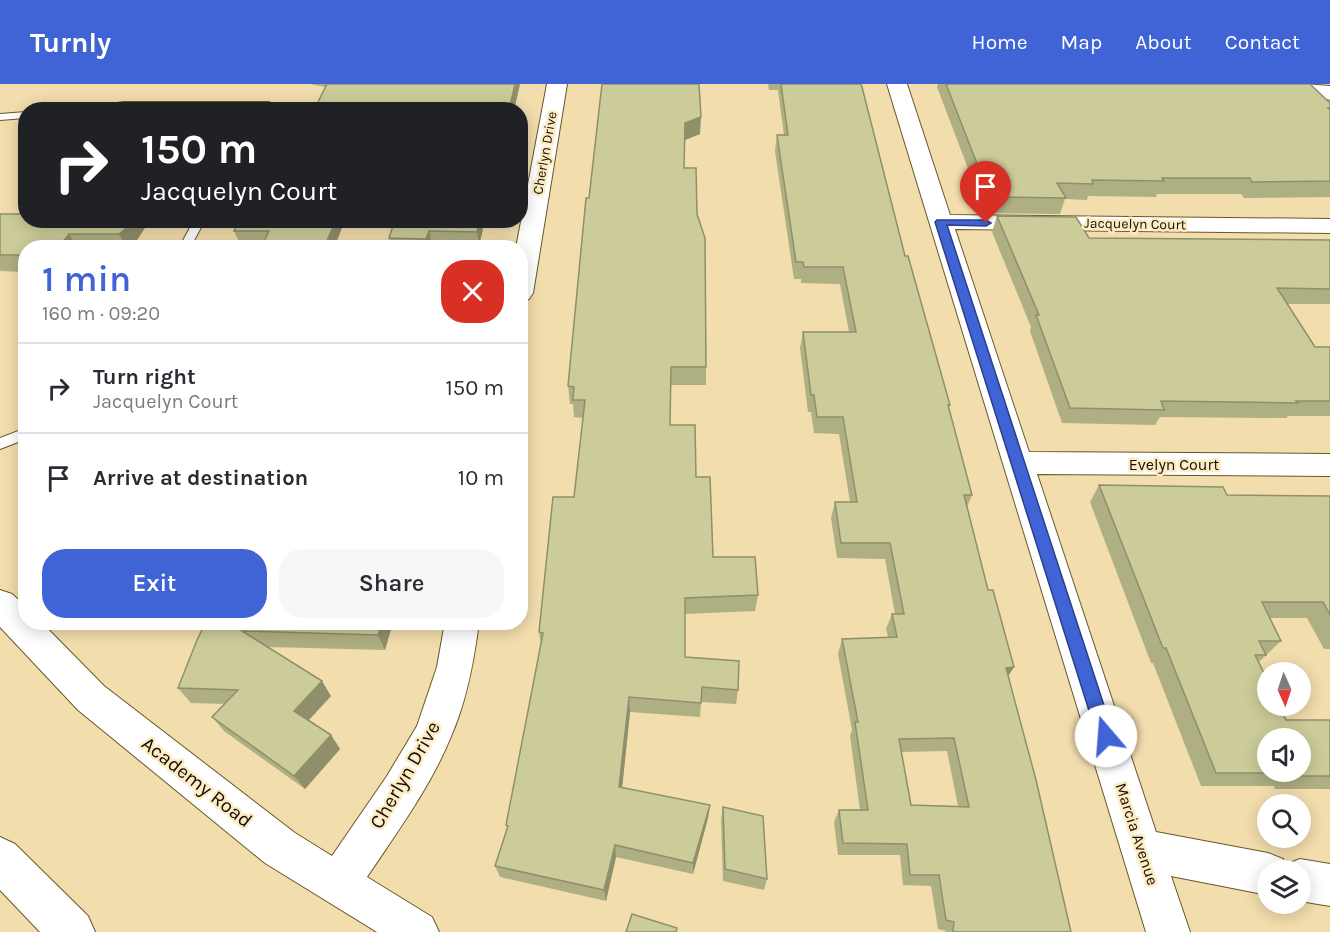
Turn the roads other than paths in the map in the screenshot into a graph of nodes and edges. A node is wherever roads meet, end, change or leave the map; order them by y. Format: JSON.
{"nodes":[{"id":1,"x":557,"y":84,"type":"edge"},
{"id":2,"x":897,"y":84,"type":"edge"},
{"id":3,"x":1314,"y":84,"type":"edge"},
{"id":4,"x":1330,"y":94,"type":"edge"},
{"id":5,"x":18,"y":116,"type":"edge"},
{"id":6,"x":0,"y":117,"type":"edge"},
{"id":7,"x":940,"y":222,"type":"junction"},
{"id":8,"x":1330,"y":226,"type":"edge"},
{"id":9,"x":528,"y":248,"type":"edge"},
{"id":10,"x":18,"y":436,"type":"edge"},
{"id":11,"x":0,"y":444,"type":"edge"},
{"id":12,"x":1018,"y":463,"type":"junction"},
{"id":13,"x":1330,"y":465,"type":"edge"},
{"id":14,"x":0,"y":604,"type":"edge"},
{"id":15,"x":18,"y":623,"type":"edge"},
{"id":16,"x":25,"y":630,"type":"edge"},
{"id":17,"x":461,"y":630,"type":"edge"},
{"id":18,"x":1142,"y":850,"type":"junction"},
{"id":19,"x":0,"y":859,"type":"edge"},
{"id":20,"x":1257,"y":872,"type":"edge"},
{"id":21,"x":1311,"y":882,"type":"edge"},
{"id":22,"x":338,"y":884,"type":"junction"},
{"id":23,"x":1330,"y":885,"type":"edge"},
{"id":24,"x":72,"y":932,"type":"edge"},
{"id":25,"x":417,"y":932,"type":"edge"},
{"id":26,"x":1168,"y":932,"type":"edge"}],
"edges":[{"from":1,"to":9,"type":"street","name":"Cherlyn Drive"},
{"from":2,"to":7,"type":"street","name":"Marcia Avenue"},
{"from":3,"to":4,"type":"street"},
{"from":5,"to":6,"type":"lane"},
{"from":7,"to":8,"type":"street","name":"Jacquelyn Court"},
{"from":7,"to":12,"type":"street","name":"Marcia Avenue"},
{"from":10,"to":11,"type":"lane"},
{"from":12,"to":13,"type":"street","name":"Evelyn Court"},
{"from":12,"to":18,"type":"street","name":"Marcia Avenue"},
{"from":14,"to":15,"type":"street","name":"Academy Road"},
{"from":16,"to":22,"type":"street","name":"Academy Road"},
{"from":17,"to":22,"type":"street","name":"Cherlyn Drive"},
{"from":18,"to":20,"type":"street"},
{"from":18,"to":26,"type":"street","name":"Marcia Avenue"},
{"from":19,"to":24,"type":"highway"},
{"from":21,"to":23,"type":"street"},
{"from":22,"to":25,"type":"street","name":"Academy Road"}]}
